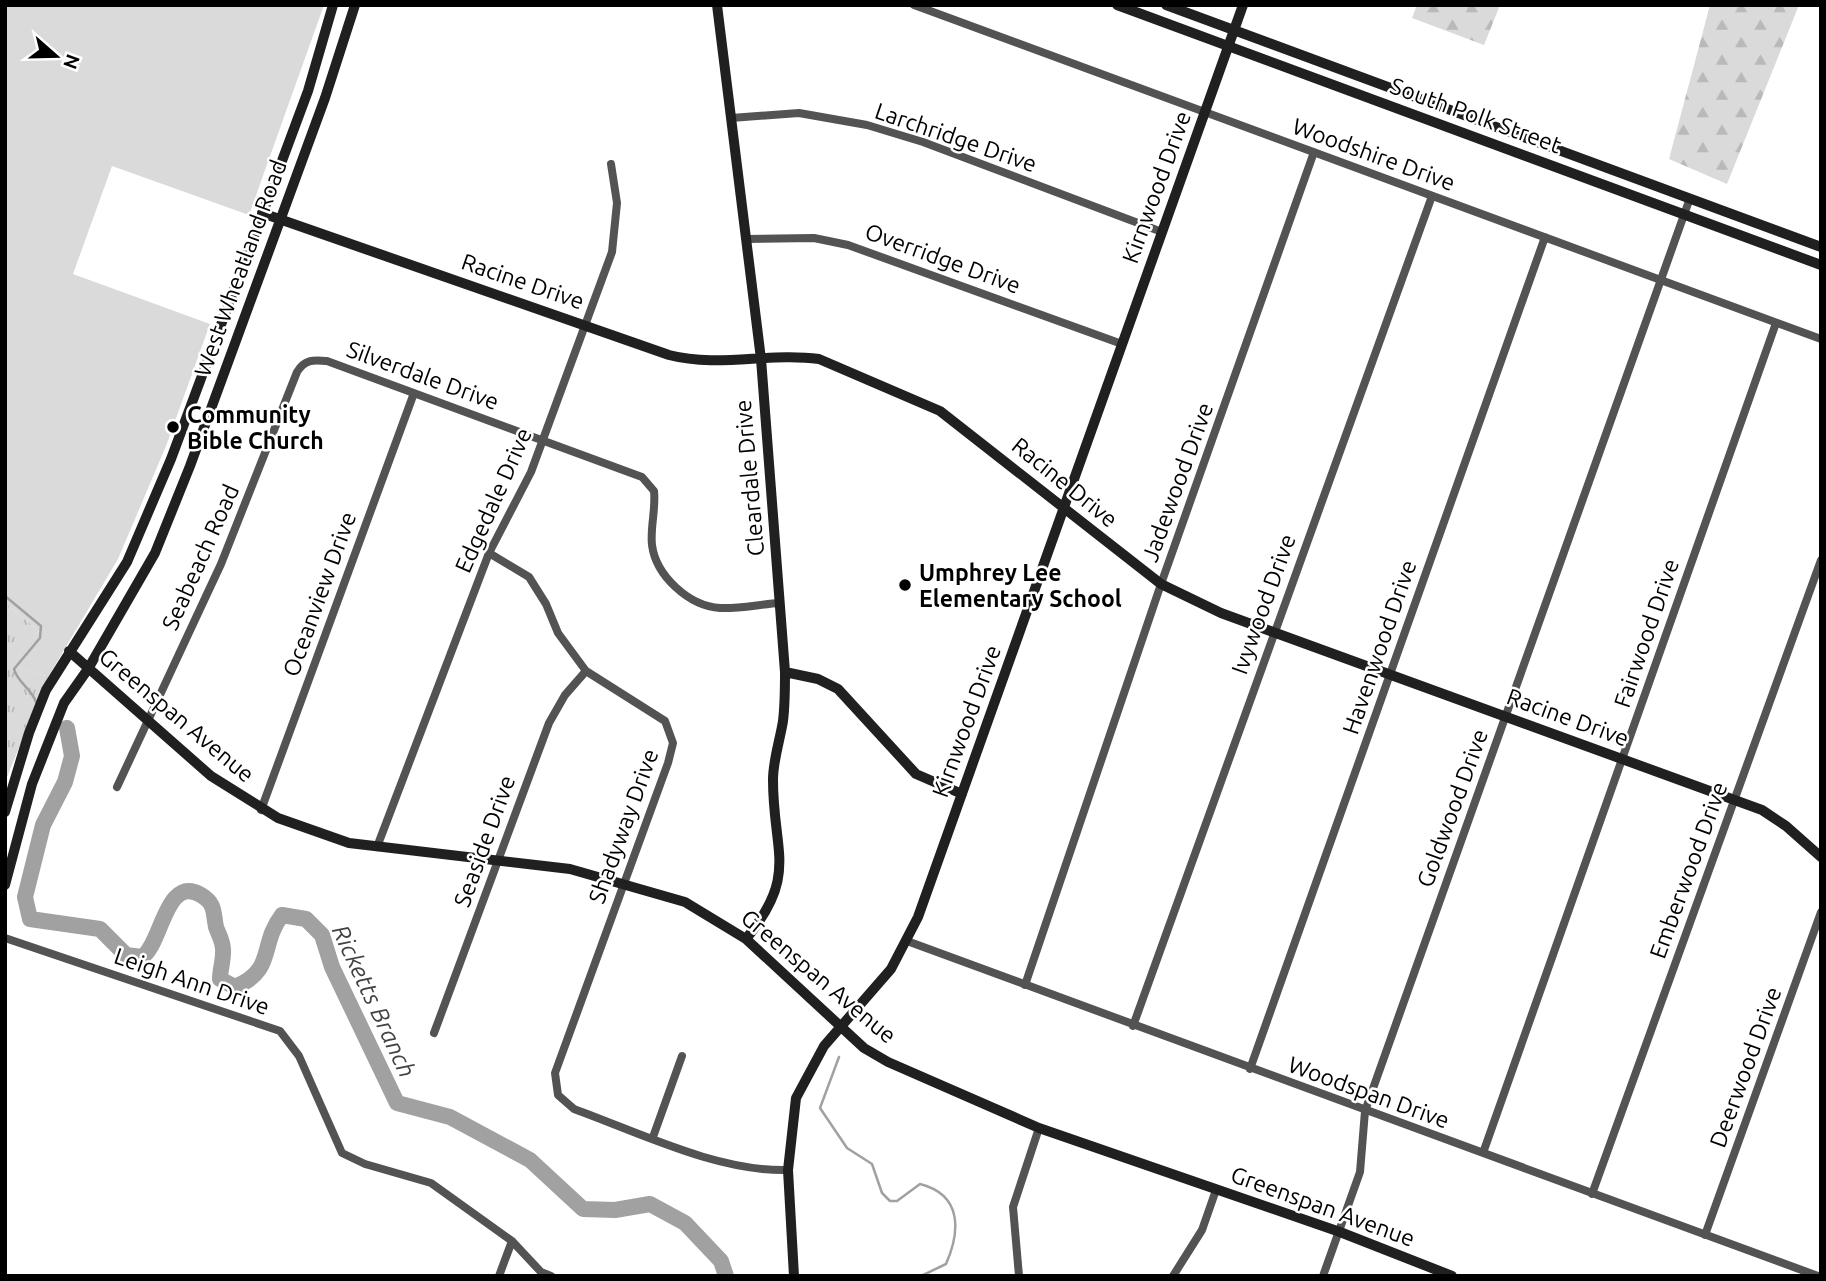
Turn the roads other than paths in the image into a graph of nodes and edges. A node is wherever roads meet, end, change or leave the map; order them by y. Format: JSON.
{"nodes":[{"id":1,"x":333,"y":5,"type":"edge"},
{"id":2,"x":355,"y":5,"type":"edge"},
{"id":3,"x":717,"y":5,"type":"edge"},
{"id":4,"x":914,"y":5,"type":"edge"},
{"id":5,"x":1117,"y":5,"type":"edge"},
{"id":6,"x":1166,"y":5,"type":"edge"},
{"id":7,"x":1243,"y":5,"type":"edge"},
{"id":8,"x":1234,"y":30,"type":"junction"},
{"id":9,"x":1228,"y":47,"type":"junction"},
{"id":10,"x":308,"y":91,"type":"junction"},
{"id":11,"x":326,"y":98,"type":"junction"},
{"id":12,"x":1444,"y":108,"type":"junction"},
{"id":13,"x":1205,"y":112,"type":"junction"},
{"id":14,"x":731,"y":118,"type":"junction"},
{"id":15,"x":1437,"y":123,"type":"junction"},
{"id":16,"x":1314,"y":152,"type":"junction"},
{"id":17,"x":611,"y":164,"type":"dead end"},
{"id":18,"x":1432,"y":196,"type":"junction"},
{"id":19,"x":1690,"y":198,"type":"junction"},
{"id":20,"x":262,"y":213,"type":"junction"},
{"id":21,"x":1684,"y":215,"type":"junction"},
{"id":22,"x":280,"y":219,"type":"junction"},
{"id":23,"x":1162,"y":232,"type":"junction"},
{"id":24,"x":1545,"y":237,"type":"junction"},
{"id":25,"x":746,"y":239,"type":"junction"},
{"id":26,"x":1821,"y":247,"type":"edge"},
{"id":27,"x":1821,"y":265,"type":"edge"},
{"id":28,"x":1661,"y":280,"type":"junction"},
{"id":29,"x":226,"y":313,"type":"junction"},
{"id":30,"x":245,"y":320,"type":"junction"},
{"id":31,"x":1776,"y":323,"type":"junction"},
{"id":32,"x":584,"y":324,"type":"junction"},
{"id":33,"x":1821,"y":339,"type":"edge"},
{"id":34,"x":1122,"y":344,"type":"junction"},
{"id":35,"x":761,"y":359,"type":"junction"},
{"id":36,"x":327,"y":361,"type":"joint"},
{"id":37,"x":414,"y":393,"type":"junction"},
{"id":38,"x":543,"y":439,"type":"junction"},
{"id":39,"x":1064,"y":509,"type":"junction"},
{"id":40,"x":489,"y":553,"type":"junction"},
{"id":41,"x":1821,"y":560,"type":"edge"},
{"id":42,"x":1161,"y":584,"type":"junction"},
{"id":43,"x":780,"y":603,"type":"junction"},
{"id":44,"x":1273,"y":632,"type":"junction"},
{"id":45,"x":69,"y":651,"type":"junction"},
{"id":46,"x":88,"y":669,"type":"junction"},
{"id":47,"x":586,"y":671,"type":"junction"},
{"id":48,"x":785,"y":672,"type":"junction"},
{"id":49,"x":1390,"y":674,"type":"junction"},
{"id":50,"x":1505,"y":716,"type":"junction"},
{"id":51,"x":148,"y":720,"type":"junction"},
{"id":52,"x":29,"y":733,"type":"junction"},
{"id":53,"x":48,"y":740,"type":"junction"},
{"id":54,"x":1622,"y":759,"type":"junction"},
{"id":55,"x":117,"y":787,"type":"dead end"},
{"id":56,"x":962,"y":794,"type":"junction"},
{"id":57,"x":1734,"y":800,"type":"junction"},
{"id":58,"x":261,"y":810,"type":"junction"},
{"id":59,"x":5,"y":812,"type":"edge"},
{"id":60,"x":377,"y":847,"type":"junction"},
{"id":61,"x":1821,"y":857,"type":"edge"},
{"id":62,"x":498,"y":860,"type":"junction"},
{"id":63,"x":624,"y":883,"type":"junction"},
{"id":64,"x":5,"y":885,"type":"edge"},
{"id":65,"x":1821,"y":912,"type":"edge"},
{"id":66,"x":5,"y":938,"type":"edge"},
{"id":67,"x":746,"y":939,"type":"junction"},
{"id":68,"x":907,"y":941,"type":"junction"},
{"id":69,"x":1025,"y":985,"type":"junction"},
{"id":70,"x":1133,"y":1026,"type":"junction"},
{"id":71,"x":841,"y":1027,"type":"junction"},
{"id":72,"x":434,"y":1033,"type":"dead end"},
{"id":73,"x":682,"y":1056,"type":"dead end"},
{"id":74,"x":1251,"y":1069,"type":"junction"},
{"id":75,"x":1365,"y":1111,"type":"junction"},
{"id":76,"x":1039,"y":1128,"type":"junction"},
{"id":77,"x":653,"y":1137,"type":"junction"},
{"id":78,"x":1483,"y":1153,"type":"junction"},
{"id":79,"x":788,"y":1170,"type":"junction"},
{"id":80,"x":1216,"y":1190,"type":"junction"},
{"id":81,"x":1592,"y":1194,"type":"junction"},
{"id":82,"x":1340,"y":1231,"type":"junction"},
{"id":83,"x":1705,"y":1235,"type":"junction"},
{"id":84,"x":512,"y":1241,"type":"junction"},
{"id":85,"x":499,"y":1276,"type":"edge"},
{"id":86,"x":551,"y":1276,"type":"edge"},
{"id":87,"x":794,"y":1276,"type":"edge"},
{"id":88,"x":1019,"y":1276,"type":"edge"},
{"id":89,"x":1173,"y":1276,"type":"edge"},
{"id":90,"x":1323,"y":1276,"type":"edge"},
{"id":91,"x":1450,"y":1276,"type":"edge"},
{"id":92,"x":1820,"y":1276,"type":"edge"}],
"edges":[{"from":1,"to":10,"type":"street","name":"West Wheatland Road"},
{"from":2,"to":11,"type":"street","name":"West Wheatland Road"},
{"from":3,"to":14,"type":"street","name":"Cleardale Drive"},
{"from":4,"to":13,"type":"street","name":"Woodshire Drive"},
{"from":5,"to":9,"type":"street","name":"South Polk Street"},
{"from":6,"to":8,"type":"street","name":"South Polk Street"},
{"from":7,"to":8,"type":"street","name":"Kirnwood Drive"},
{"from":8,"to":9,"type":"street","name":"Kirnwood Drive"},
{"from":8,"to":12,"type":"street","name":"South Polk Street"},
{"from":9,"to":13,"type":"street","name":"Kirnwood Drive"},
{"from":9,"to":15,"type":"street","name":"South Polk Street"},
{"from":10,"to":11,"type":"street"},
{"from":10,"to":20,"type":"street","name":"West Wheatland Road"},
{"from":11,"to":22,"type":"street","name":"West Wheatland Road"},
{"from":12,"to":15,"type":"street"},
{"from":12,"to":19,"type":"street","name":"South Polk Street"},
{"from":13,"to":16,"type":"street","name":"Woodshire Drive"},
{"from":13,"to":23,"type":"street","name":"Kirnwood Drive"},
{"from":14,"to":23,"type":"street","name":"Larchridge Drive"},
{"from":14,"to":25,"type":"street","name":"Cleardale Drive"},
{"from":15,"to":21,"type":"street","name":"South Polk Street"},
{"from":16,"to":18,"type":"street","name":"Woodshire Drive"},
{"from":16,"to":42,"type":"street","name":"Jadewood Drive"},
{"from":17,"to":32,"type":"street","name":"Edgedale Drive"},
{"from":18,"to":24,"type":"street","name":"Woodshire Drive"},
{"from":18,"to":44,"type":"street","name":"Ivywood Drive"},
{"from":19,"to":21,"type":"street","name":"Goldwood Drive"},
{"from":19,"to":26,"type":"street","name":"South Polk Street"},
{"from":20,"to":22,"type":"street","name":"Racine Drive"},
{"from":20,"to":29,"type":"street","name":"West Wheatland Road"},
{"from":21,"to":27,"type":"street","name":"South Polk Street"},
{"from":21,"to":28,"type":"street","name":"Goldwood Drive"},
{"from":22,"to":30,"type":"street","name":"West Wheatland Road"},
{"from":22,"to":32,"type":"street","name":"Racine Drive"},
{"from":23,"to":34,"type":"street","name":"Kirnwood Drive"},
{"from":24,"to":28,"type":"street","name":"Woodshire Drive"},
{"from":24,"to":49,"type":"street","name":"Havenwood Drive"},
{"from":25,"to":34,"type":"street","name":"Overridge Drive"},
{"from":25,"to":35,"type":"street","name":"Cleardale Drive"},
{"from":28,"to":31,"type":"street","name":"Woodshire Drive"},
{"from":28,"to":50,"type":"street","name":"Goldwood Drive"},
{"from":29,"to":30,"type":"street"},
{"from":29,"to":45,"type":"street","name":"West Wheatland Road"},
{"from":30,"to":46,"type":"street","name":"West Wheatland Road"},
{"from":31,"to":33,"type":"street","name":"Woodshire Drive"},
{"from":31,"to":54,"type":"street","name":"Fairwood Drive"},
{"from":32,"to":35,"type":"street","name":"Racine Drive"},
{"from":32,"to":38,"type":"street","name":"Edgedale Drive"},
{"from":34,"to":39,"type":"street","name":"Kirnwood Drive"},
{"from":35,"to":39,"type":"street","name":"Racine Drive"},
{"from":35,"to":43,"type":"street","name":"Cleardale Drive"},
{"from":36,"to":37,"type":"street","name":"Silverdale Drive"},
{"from":36,"to":51,"type":"street","name":"Seabeach Road"},
{"from":37,"to":38,"type":"street","name":"Silverdale Drive"},
{"from":37,"to":58,"type":"street","name":"Oceanview Drive"},
{"from":38,"to":40,"type":"street","name":"Edgedale Drive"},
{"from":38,"to":43,"type":"street","name":"Silverdale Drive"},
{"from":39,"to":42,"type":"street","name":"Racine Drive"},
{"from":39,"to":56,"type":"street","name":"Kirnwood Drive"},
{"from":40,"to":47,"type":"street","name":"Shadyway Drive"},
{"from":40,"to":60,"type":"street","name":"Edgedale Drive"},
{"from":41,"to":57,"type":"street","name":"Emberwood Drive"},
{"from":42,"to":44,"type":"street","name":"Racine Drive"},
{"from":42,"to":69,"type":"street","name":"Jadewood Drive"},
{"from":43,"to":48,"type":"street","name":"Cleardale Drive"},
{"from":44,"to":49,"type":"street","name":"Racine Drive"},
{"from":44,"to":70,"type":"street","name":"Ivywood Drive"},
{"from":45,"to":46,"type":"street","name":"Greenspan Avenue"},
{"from":45,"to":52,"type":"street","name":"West Wheatland Road"},
{"from":46,"to":51,"type":"street","name":"Greenspan Avenue"},
{"from":46,"to":53,"type":"street","name":"West Wheatland Road"},
{"from":47,"to":62,"type":"street","name":"Seaside Drive"},
{"from":47,"to":63,"type":"street","name":"Shadyway Drive"},
{"from":48,"to":56,"type":"street"},
{"from":48,"to":67,"type":"street","name":"Cleardale Drive"},
{"from":49,"to":50,"type":"street","name":"Racine Drive"},
{"from":49,"to":74,"type":"street","name":"Havenwood Drive"},
{"from":50,"to":54,"type":"street","name":"Racine Drive"},
{"from":50,"to":75,"type":"street","name":"Goldwood Drive"},
{"from":51,"to":55,"type":"street","name":"Seabeach Road"},
{"from":51,"to":58,"type":"street","name":"Greenspan Avenue"},
{"from":52,"to":53,"type":"street"},
{"from":52,"to":59,"type":"street","name":"West Wheatland Road"},
{"from":53,"to":64,"type":"street","name":"West Wheatland Road"},
{"from":54,"to":57,"type":"street","name":"Racine Drive"},
{"from":54,"to":78,"type":"street","name":"Fairwood Drive"},
{"from":56,"to":68,"type":"street","name":"Kirnwood Drive"},
{"from":57,"to":61,"type":"street","name":"Racine Drive"},
{"from":57,"to":81,"type":"street","name":"Emberwood Drive"},
{"from":58,"to":60,"type":"street","name":"Greenspan Avenue"},
{"from":60,"to":62,"type":"street","name":"Greenspan Avenue"},
{"from":62,"to":63,"type":"street","name":"Greenspan Avenue"},
{"from":62,"to":72,"type":"street","name":"Seaside Drive"},
{"from":63,"to":67,"type":"street","name":"Greenspan Avenue"},
{"from":63,"to":77,"type":"street","name":"Shadyway Drive"},
{"from":65,"to":83,"type":"street","name":"Deerwood Drive"},
{"from":66,"to":84,"type":"street","name":"Leigh Ann Drive"},
{"from":67,"to":71,"type":"street","name":"Greenspan Avenue"},
{"from":68,"to":69,"type":"street","name":"Woodspan Drive"},
{"from":68,"to":71,"type":"street","name":"Kirnwood Drive"},
{"from":69,"to":70,"type":"street","name":"Woodspan Drive"},
{"from":70,"to":74,"type":"street","name":"Woodspan Drive"},
{"from":71,"to":76,"type":"street","name":"Greenspan Avenue"},
{"from":71,"to":79,"type":"street","name":"Kirnwood Drive"},
{"from":73,"to":77,"type":"street"},
{"from":74,"to":75,"type":"street","name":"Woodspan Drive"},
{"from":75,"to":78,"type":"street","name":"Woodspan Drive"},
{"from":75,"to":82,"type":"street","name":"Goldwood Drive"},
{"from":76,"to":80,"type":"street","name":"Greenspan Avenue"},
{"from":76,"to":88,"type":"street"},
{"from":77,"to":79,"type":"street"},
{"from":78,"to":81,"type":"street","name":"Woodspan Drive"},
{"from":79,"to":87,"type":"street","name":"Kirnwood Drive"},
{"from":80,"to":82,"type":"street","name":"Greenspan Avenue"},
{"from":80,"to":89,"type":"street"},
{"from":81,"to":83,"type":"street","name":"Woodspan Drive"},
{"from":82,"to":90,"type":"street","name":"Goldwood Drive"},
{"from":82,"to":91,"type":"street","name":"Greenspan Avenue"},
{"from":83,"to":92,"type":"street","name":"Woodspan Drive"},
{"from":84,"to":85,"type":"street"},
{"from":84,"to":86,"type":"street","name":"Leigh Ann Drive"}]}
